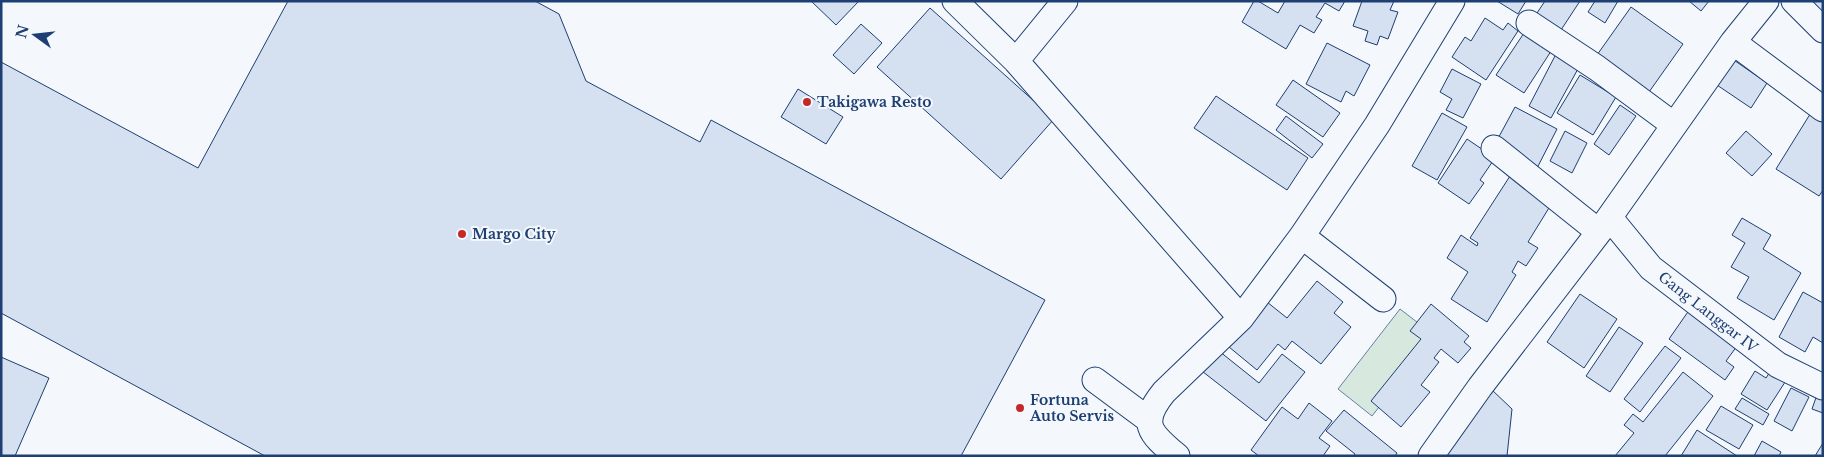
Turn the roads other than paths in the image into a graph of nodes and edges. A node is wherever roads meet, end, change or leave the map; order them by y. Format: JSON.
{"nodes":[{"id":1,"x":956,"y":1,"type":"edge"},
{"id":2,"x":1065,"y":1,"type":"edge"},
{"id":3,"x":1452,"y":1,"type":"edge"},
{"id":4,"x":1766,"y":1,"type":"edge"},
{"id":5,"x":1794,"y":1,"type":"edge"},
{"id":6,"x":1529,"y":23,"type":"dead end"},
{"id":7,"x":1823,"y":30,"type":"edge"},
{"id":8,"x":1733,"y":42,"type":"junction"},
{"id":9,"x":1016,"y":61,"type":"junction"},
{"id":10,"x":1823,"y":109,"type":"edge"},
{"id":11,"x":1674,"y":125,"type":"junction"},
{"id":12,"x":1494,"y":148,"type":"dead end"},
{"id":13,"x":1604,"y":225,"type":"junction"},
{"id":14,"x":1302,"y":236,"type":"junction"},
{"id":15,"x":1383,"y":299,"type":"dead end"},
{"id":16,"x":1241,"y":318,"type":"junction"},
{"id":17,"x":1096,"y":380,"type":"dead end"},
{"id":18,"x":1823,"y":387,"type":"edge"},
{"id":19,"x":1149,"y":420,"type":"junction"},
{"id":20,"x":1177,"y":456,"type":"edge"},
{"id":21,"x":1431,"y":456,"type":"edge"}],
"edges":[{"from":1,"to":9,"type":"street"},
{"from":2,"to":9,"type":"street"},
{"from":3,"to":14,"type":"street"},
{"from":4,"to":8,"type":"street"},
{"from":5,"to":7,"type":"street"},
{"from":6,"to":11,"type":"street"},
{"from":8,"to":10,"type":"street"},
{"from":8,"to":11,"type":"street"},
{"from":9,"to":16,"type":"street"},
{"from":11,"to":13,"type":"street"},
{"from":12,"to":13,"type":"street","name":"Gang Langgar IV"},
{"from":13,"to":18,"type":"street","name":"Gang Langgar IV"},
{"from":13,"to":21,"type":"street"},
{"from":14,"to":15,"type":"street"},
{"from":14,"to":16,"type":"street"},
{"from":16,"to":19,"type":"street"},
{"from":17,"to":19,"type":"street"},
{"from":19,"to":20,"type":"street"}]}
